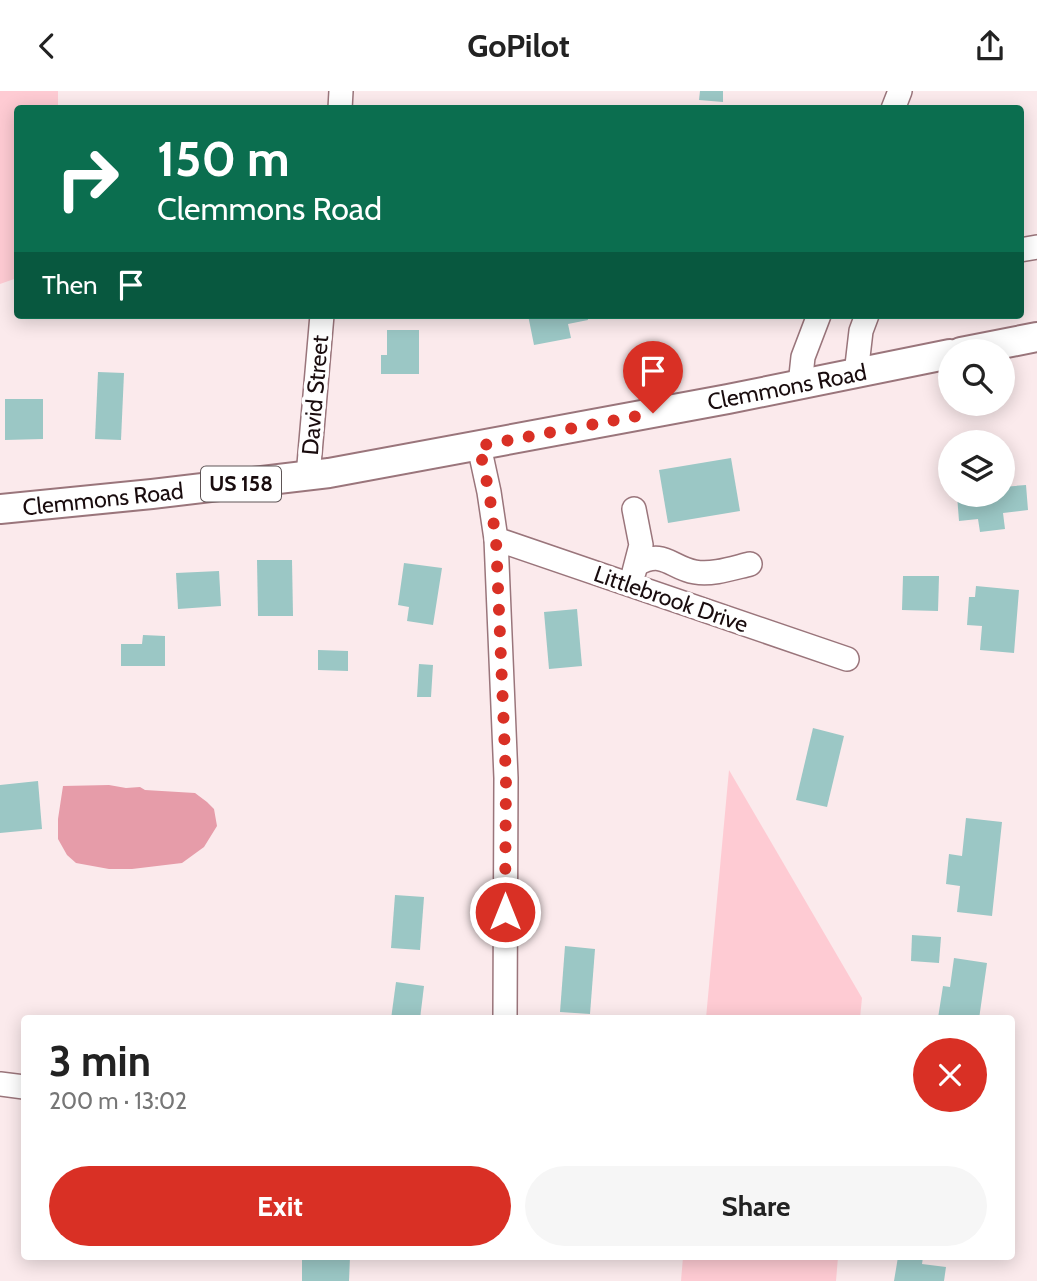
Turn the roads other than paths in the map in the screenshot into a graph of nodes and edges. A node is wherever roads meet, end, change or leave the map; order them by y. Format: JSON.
{"nodes":[{"id":1,"x":322,"y":319,"type":"edge"},
{"id":2,"x":817,"y":319,"type":"edge"},
{"id":3,"x":866,"y":319,"type":"edge"},
{"id":4,"x":1037,"y":337,"type":"edge"},
{"id":5,"x":1015,"y":341,"type":"edge"},
{"id":6,"x":938,"y":357,"type":"edge"},
{"id":7,"x":856,"y":374,"type":"junction"},
{"id":8,"x":800,"y":384,"type":"junction"},
{"id":9,"x":479,"y":446,"type":"junction"},
{"id":10,"x":308,"y":476,"type":"junction"},
{"id":11,"x":0,"y":509,"type":"edge"},
{"id":12,"x":634,"y":509,"type":"dead end"},
{"id":13,"x":496,"y":540,"type":"junction"},
{"id":14,"x":750,"y":564,"type":"dead end"},
{"id":15,"x":633,"y":575,"type":"junction"},
{"id":16,"x":847,"y":659,"type":"dead end"},
{"id":17,"x":505,"y":1015,"type":"edge"},
{"id":18,"x":0,"y":1084,"type":"edge"},
{"id":19,"x":21,"y":1087,"type":"edge"}],
"edges":[{"from":1,"to":10,"type":"street","name":"David Street"},
{"from":2,"to":8,"type":"street"},
{"from":3,"to":7,"type":"street"},
{"from":4,"to":5,"type":"main road"},
{"from":6,"to":7,"type":"main road","name":"Clemmons Road","number":"US 158"},
{"from":7,"to":8,"type":"main road","name":"Clemmons Road","number":"US 158"},
{"from":8,"to":9,"type":"main road","name":"Clemmons Road","number":"US 158"},
{"from":9,"to":10,"type":"main road","name":"Clemmons Road","number":"US 158"},
{"from":9,"to":13,"type":"street"},
{"from":10,"to":11,"type":"main road","name":"Clemmons Road","number":"US 158"},
{"from":12,"to":15,"type":"street"},
{"from":13,"to":15,"type":"street","name":"Littlebrook Drive"},
{"from":13,"to":17,"type":"street"},
{"from":14,"to":15,"type":"street"},
{"from":15,"to":16,"type":"street","name":"Littlebrook Drive"},
{"from":18,"to":19,"type":"street"}]}
